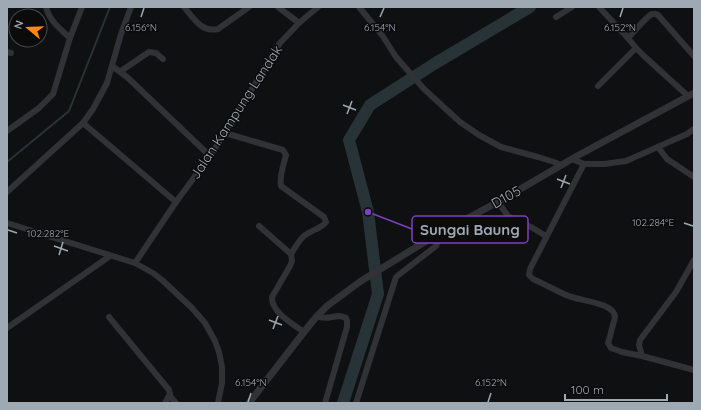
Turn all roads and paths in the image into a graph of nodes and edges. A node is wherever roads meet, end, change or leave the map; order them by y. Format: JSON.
{"nodes":[{"id":1,"x":46,"y":7,"type":"edge"},
{"id":2,"x":82,"y":7,"type":"edge"},
{"id":3,"x":131,"y":7,"type":"edge"},
{"id":4,"x":184,"y":7,"type":"edge"},
{"id":5,"x":249,"y":7,"type":"edge"},
{"id":6,"x":278,"y":7,"type":"edge"},
{"id":7,"x":318,"y":7,"type":"edge"},
{"id":8,"x":359,"y":7,"type":"edge"},
{"id":9,"x":572,"y":7,"type":"edge"},
{"id":10,"x":599,"y":7,"type":"edge"},
{"id":11,"x":556,"y":17,"type":"dead end"},
{"id":12,"x":299,"y":23,"type":"junction"},
{"id":13,"x":70,"y":38,"type":"junction"},
{"id":14,"x":628,"y":38,"type":"junction"},
{"id":15,"x":636,"y":48,"type":"junction"},
{"id":16,"x":694,"y":56,"type":"edge"},
{"id":17,"x":163,"y":59,"type":"dead end"},
{"id":18,"x":112,"y":66,"type":"junction"},
{"id":19,"x":121,"y":71,"type":"junction"},
{"id":20,"x":598,"y":86,"type":"dead end"},
{"id":21,"x":691,"y":95,"type":"edge"},
{"id":22,"x":83,"y":123,"type":"junction"},
{"id":23,"x":694,"y":129,"type":"edge"},
{"id":24,"x":7,"y":131,"type":"edge"},
{"id":25,"x":225,"y":134,"type":"junction"},
{"id":26,"x":658,"y":147,"type":"junction"},
{"id":27,"x":210,"y":156,"type":"junction"},
{"id":28,"x":572,"y":159,"type":"junction"},
{"id":29,"x":584,"y":164,"type":"junction"},
{"id":30,"x":562,"y":165,"type":"junction"},
{"id":31,"x":694,"y":177,"type":"edge"},
{"id":32,"x":7,"y":192,"type":"edge"},
{"id":33,"x":176,"y":202,"type":"junction"},
{"id":34,"x":498,"y":202,"type":"junction"},
{"id":35,"x":7,"y":223,"type":"edge"},
{"id":36,"x":259,"y":226,"type":"dead end"},
{"id":37,"x":436,"y":235,"type":"junction"},
{"id":38,"x":546,"y":236,"type":"junction"},
{"id":39,"x":291,"y":254,"type":"junction"},
{"id":40,"x":110,"y":256,"type":"junction"},
{"id":41,"x":694,"y":260,"type":"edge"},
{"id":42,"x":135,"y":263,"type":"junction"},
{"id":43,"x":317,"y":316,"type":"junction"},
{"id":44,"x":109,"y":317,"type":"dead end"},
{"id":45,"x":7,"y":328,"type":"edge"},
{"id":46,"x":304,"y":332,"type":"junction"},
{"id":47,"x":642,"y":356,"type":"junction"},
{"id":48,"x":694,"y":370,"type":"edge"},
{"id":49,"x":170,"y":396,"type":"junction"},
{"id":50,"x":165,"y":403,"type":"edge"},
{"id":51,"x":176,"y":403,"type":"edge"},
{"id":52,"x":218,"y":403,"type":"edge"},
{"id":53,"x":249,"y":403,"type":"edge"},
{"id":54,"x":325,"y":403,"type":"edge"},
{"id":55,"x":356,"y":403,"type":"edge"}],
"edges":[{"from":1,"to":13,"type":"street"},
{"from":2,"to":13,"type":"street"},
{"from":3,"to":18,"type":"street"},
{"from":4,"to":5,"type":"street"},
{"from":6,"to":12,"type":"street"},
{"from":7,"to":12,"type":"street","name":"Jalan Kampung Landak"},
{"from":8,"to":30,"type":"street"},
{"from":9,"to":11,"type":"street"},
{"from":10,"to":14,"type":"street"},
{"from":12,"to":25,"type":"street","name":"Jalan Kampung Landak"},
{"from":13,"to":24,"type":"street"},
{"from":14,"to":15,"type":"street"},
{"from":14,"to":16,"type":"street"},
{"from":15,"to":20,"type":"street"},
{"from":15,"to":21,"type":"street"},
{"from":17,"to":19,"type":"street"},
{"from":18,"to":19,"type":"street"},
{"from":18,"to":22,"type":"street"},
{"from":19,"to":27,"type":"street"},
{"from":21,"to":28,"type":"street","name":"D105"},
{"from":22,"to":32,"type":"street"},
{"from":22,"to":33,"type":"street"},
{"from":23,"to":26,"type":"street"},
{"from":25,"to":27,"type":"street","name":"Jalan Kampung Landak"},
{"from":25,"to":39,"type":"street"},
{"from":26,"to":29,"type":"street"},
{"from":26,"to":31,"type":"street"},
{"from":27,"to":33,"type":"street","name":"Jalan Kampung Landak"},
{"from":28,"to":29,"type":"street"},
{"from":28,"to":30,"type":"street","name":"D105"},
{"from":29,"to":38,"type":"street"},
{"from":30,"to":34,"type":"street","name":"D105"},
{"from":33,"to":42,"type":"street","name":"Jalan Kampung Landak"},
{"from":34,"to":37,"type":"street","name":"D105"},
{"from":34,"to":38,"type":"street"},
{"from":35,"to":40,"type":"street"},
{"from":36,"to":39,"type":"street"},
{"from":37,"to":43,"type":"street","name":"D105"},
{"from":37,"to":55,"type":"street"},
{"from":38,"to":47,"type":"street"},
{"from":39,"to":46,"type":"street"},
{"from":40,"to":42,"type":"street"},
{"from":40,"to":45,"type":"street"},
{"from":41,"to":47,"type":"street"},
{"from":42,"to":52,"type":"street"},
{"from":43,"to":46,"type":"street","name":"D105"},
{"from":43,"to":54,"type":"street"},
{"from":44,"to":49,"type":"street"},
{"from":46,"to":53,"type":"street","name":"D105"},
{"from":47,"to":48,"type":"street"},
{"from":49,"to":50,"type":"street"},
{"from":49,"to":51,"type":"street"}]}
